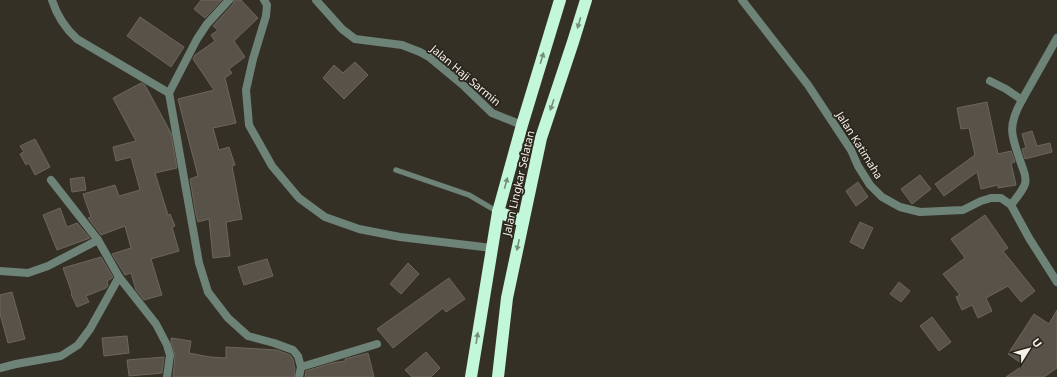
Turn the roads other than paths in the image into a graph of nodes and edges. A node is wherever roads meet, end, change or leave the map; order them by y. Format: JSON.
{"nodes":[{"id":1,"x":52,"y":0,"type":"edge"},
{"id":2,"x":229,"y":0,"type":"edge"},
{"id":3,"x":264,"y":0,"type":"edge"},
{"id":4,"x":316,"y":0,"type":"edge"},
{"id":5,"x":560,"y":0,"type":"edge"},
{"id":6,"x":742,"y":0,"type":"edge"},
{"id":7,"x":585,"y":2,"type":"edge"},
{"id":8,"x":1057,"y":38,"type":"edge"},
{"id":9,"x":990,"y":81,"type":"dead end"},
{"id":10,"x":169,"y":93,"type":"junction"},
{"id":11,"x":1022,"y":100,"type":"junction"},
{"id":12,"x":522,"y":125,"type":"junction"},
{"id":13,"x":396,"y":170,"type":"dead end"},
{"id":14,"x":51,"y":180,"type":"dead end"},
{"id":15,"x":1011,"y":204,"type":"junction"},
{"id":16,"x":498,"y":212,"type":"junction"},
{"id":17,"x":523,"y":221,"type":"junction"},
{"id":18,"x":98,"y":240,"type":"junction"},
{"id":19,"x":492,"y":248,"type":"junction"},
{"id":20,"x":0,"y":271,"type":"edge"},
{"id":21,"x":119,"y":277,"type":"junction"},
{"id":22,"x":1057,"y":282,"type":"edge"},
{"id":23,"x":377,"y":344,"type":"dead end"},
{"id":24,"x":301,"y":367,"type":"junction"},
{"id":25,"x":0,"y":368,"type":"edge"},
{"id":26,"x":167,"y":377,"type":"edge"},
{"id":27,"x":299,"y":377,"type":"edge"},
{"id":28,"x":471,"y":377,"type":"edge"},
{"id":29,"x":498,"y":377,"type":"edge"}],
"edges":[{"from":1,"to":10,"type":"street"},
{"from":2,"to":10,"type":"street"},
{"from":3,"to":19,"type":"street"},
{"from":4,"to":12,"type":"street","name":"Jalan Haji Sarmin"},
{"from":12,"to":5,"type":"highway","name":"Jalan Lingkar Selatan","one_way":true},
{"from":6,"to":15,"type":"street","name":"Jalan Katimaha"},
{"from":7,"to":17,"type":"highway","name":"Jalan Lingkar Selatan","one_way":true},
{"from":8,"to":11,"type":"street"},
{"from":9,"to":11,"type":"street"},
{"from":10,"to":24,"type":"street"},
{"from":11,"to":15,"type":"street"},
{"from":16,"to":12,"type":"highway","name":"Jalan Lingkar Selatan","one_way":true},
{"from":13,"to":16,"type":"lane"},
{"from":14,"to":18,"type":"street"},
{"from":15,"to":22,"type":"street"},
{"from":16,"to":17,"type":"highway"},
{"from":16,"to":19,"type":"highway","name":"Jalan Lingkar Selatan"},
{"from":17,"to":29,"type":"highway","name":"Jalan Lingkar Selatan","one_way":true},
{"from":18,"to":20,"type":"street"},
{"from":18,"to":21,"type":"street"},
{"from":28,"to":19,"type":"highway","name":"Jalan Lingkar Selatan","one_way":true},
{"from":21,"to":25,"type":"street"},
{"from":21,"to":26,"type":"street"},
{"from":23,"to":24,"type":"street"},
{"from":24,"to":27,"type":"street"}]}
